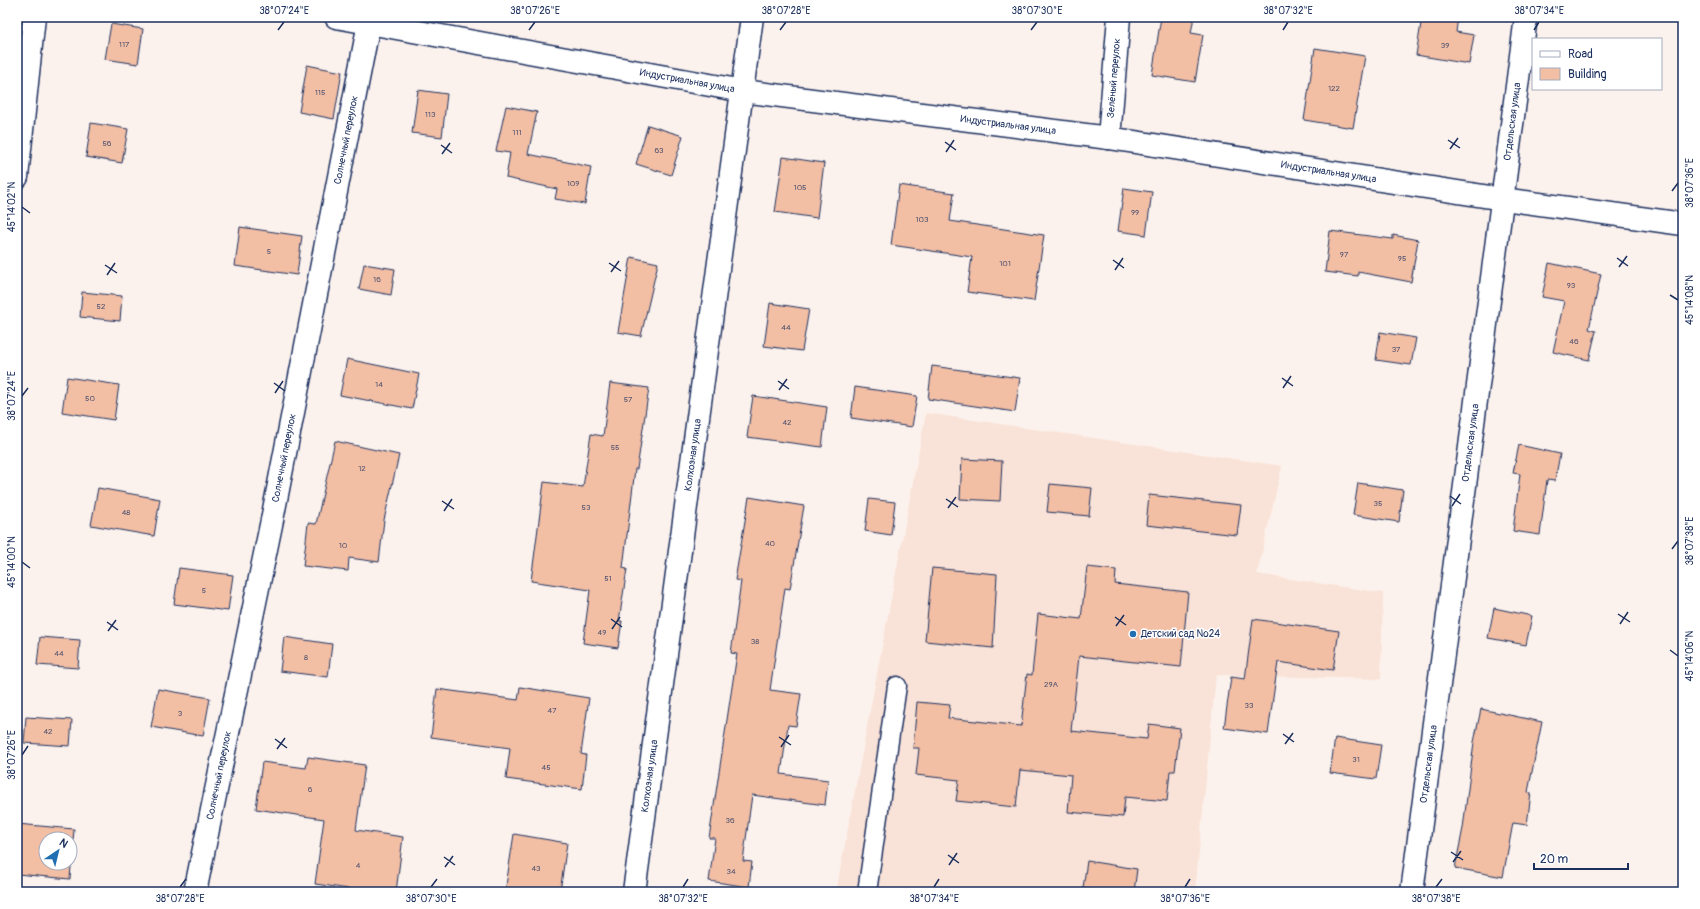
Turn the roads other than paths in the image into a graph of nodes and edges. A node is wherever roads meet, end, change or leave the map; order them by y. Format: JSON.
{"nodes":[{"id":1,"x":34,"y":17,"type":"edge"},
{"id":2,"x":336,"y":17,"type":"edge"},
{"id":3,"x":752,"y":17,"type":"edge"},
{"id":4,"x":1119,"y":17,"type":"edge"},
{"id":5,"x":1526,"y":17,"type":"edge"},
{"id":6,"x":370,"y":24,"type":"junction"},
{"id":7,"x":743,"y":91,"type":"junction"},
{"id":8,"x":1109,"y":138,"type":"junction"},
{"id":9,"x":17,"y":177,"type":"edge"},
{"id":10,"x":1503,"y":199,"type":"junction"},
{"id":11,"x":1683,"y":224,"type":"edge"},
{"id":12,"x":897,"y":686,"type":"dead end"},
{"id":13,"x":195,"y":892,"type":"edge"},
{"id":14,"x":634,"y":892,"type":"edge"},
{"id":15,"x":867,"y":892,"type":"edge"},
{"id":16,"x":1412,"y":892,"type":"edge"}],
"edges":[{"from":1,"to":9,"type":"street"},
{"from":2,"to":6,"type":"street","name":"Индустриальная улица"},
{"from":3,"to":7,"type":"street","name":"Колхозная улица"},
{"from":4,"to":8,"type":"street","name":"Зелёный переулок"},
{"from":5,"to":10,"type":"street","name":"Отдельская улица"},
{"from":6,"to":7,"type":"street","name":"Индустриальная улица"},
{"from":6,"to":13,"type":"street","name":"Солнечный переулок"},
{"from":7,"to":8,"type":"street","name":"Индустриальная улица"},
{"from":7,"to":14,"type":"street","name":"Колхозная улица"},
{"from":8,"to":10,"type":"street","name":"Индустриальная улица"},
{"from":10,"to":11,"type":"street","name":"Индустриальная улица"},
{"from":10,"to":16,"type":"street","name":"Отдельская улица"},
{"from":12,"to":15,"type":"lane"}]}
